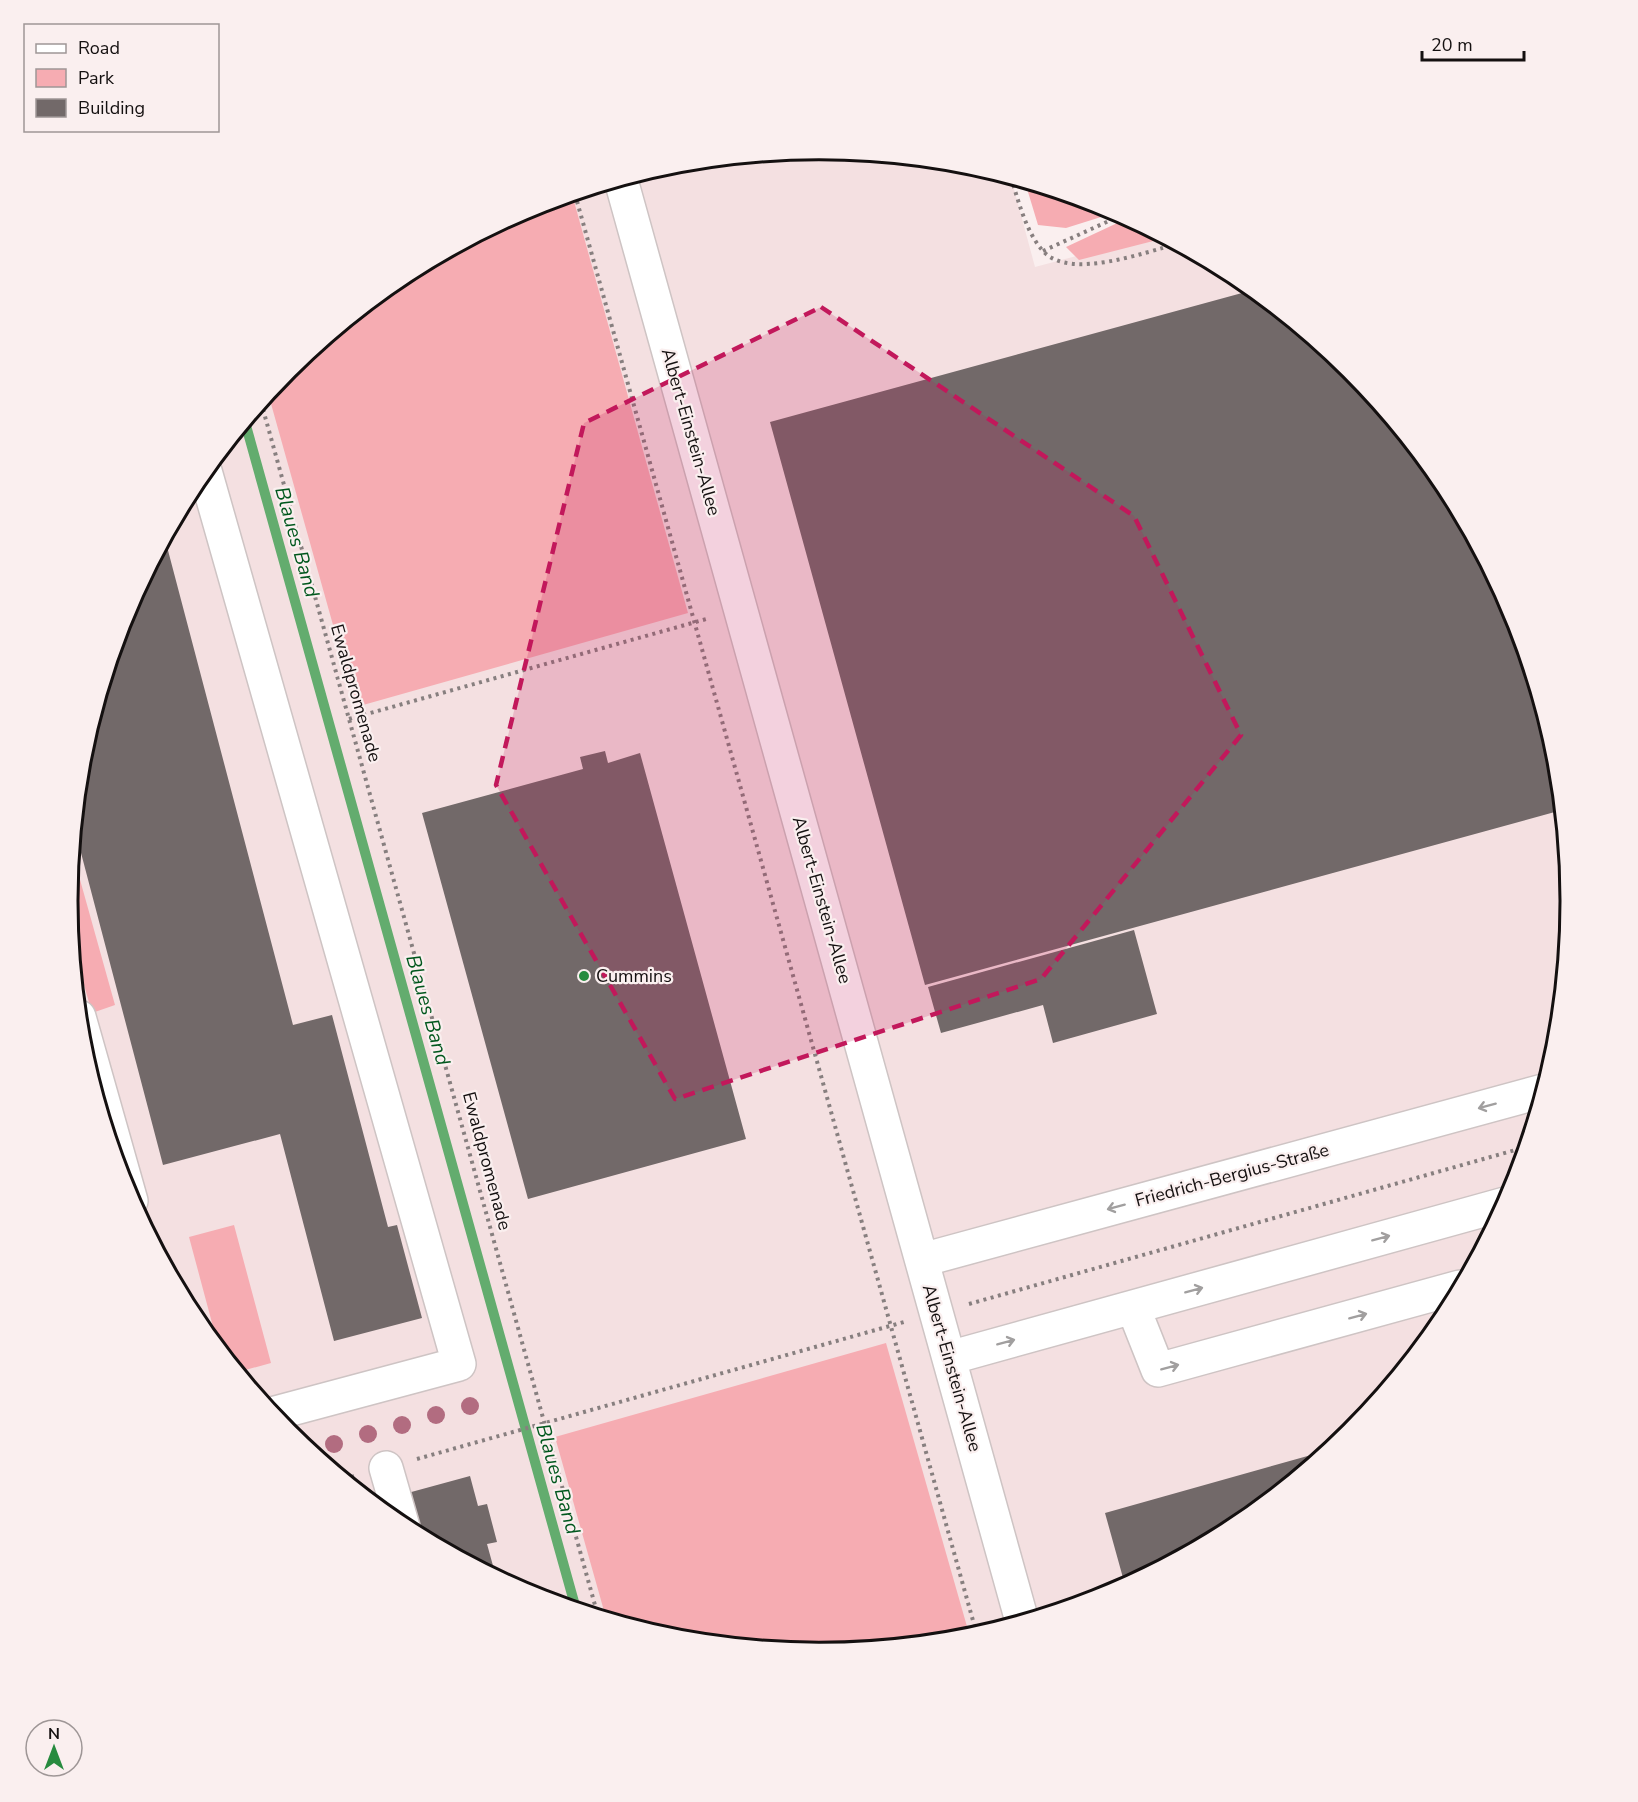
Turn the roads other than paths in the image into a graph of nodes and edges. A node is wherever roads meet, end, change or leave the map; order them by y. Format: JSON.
{"nodes":[{"id":1,"x":623,"y":186,"type":"edge"},
{"id":2,"x":208,"y":482,"type":"edge"},
{"id":3,"x":1535,"y":1093,"type":"edge"},
{"id":4,"x":1494,"y":1207,"type":"edge"},
{"id":5,"x":922,"y":1260,"type":"junction"},
{"id":6,"x":1450,"y":1290,"type":"edge"},
{"id":7,"x":1133,"y":1307,"type":"junction"},
{"id":8,"x":949,"y":1358,"type":"junction"},
{"id":9,"x":282,"y":1411,"type":"edge"},
{"id":10,"x":386,"y":1468,"type":"road end"},
{"id":11,"x":398,"y":1511,"type":"edge"},
{"id":12,"x":1020,"y":1614,"type":"edge"}],
"edges":[{"from":1,"to":5,"type":"street","name":"Albert-Einstein-Allee"},
{"from":2,"to":9,"type":"street"},
{"from":3,"to":5,"type":"street","name":"Friedrich-Bergius-Straße","one_way":true},
{"from":7,"to":4,"type":"street","one_way":true},
{"from":5,"to":8,"type":"street","name":"Albert-Einstein-Allee"},
{"from":7,"to":6,"type":"street","one_way":true},
{"from":8,"to":7,"type":"street","one_way":true},
{"from":8,"to":12,"type":"street","name":"Albert-Einstein-Allee"},
{"from":10,"to":11,"type":"street"}]}
